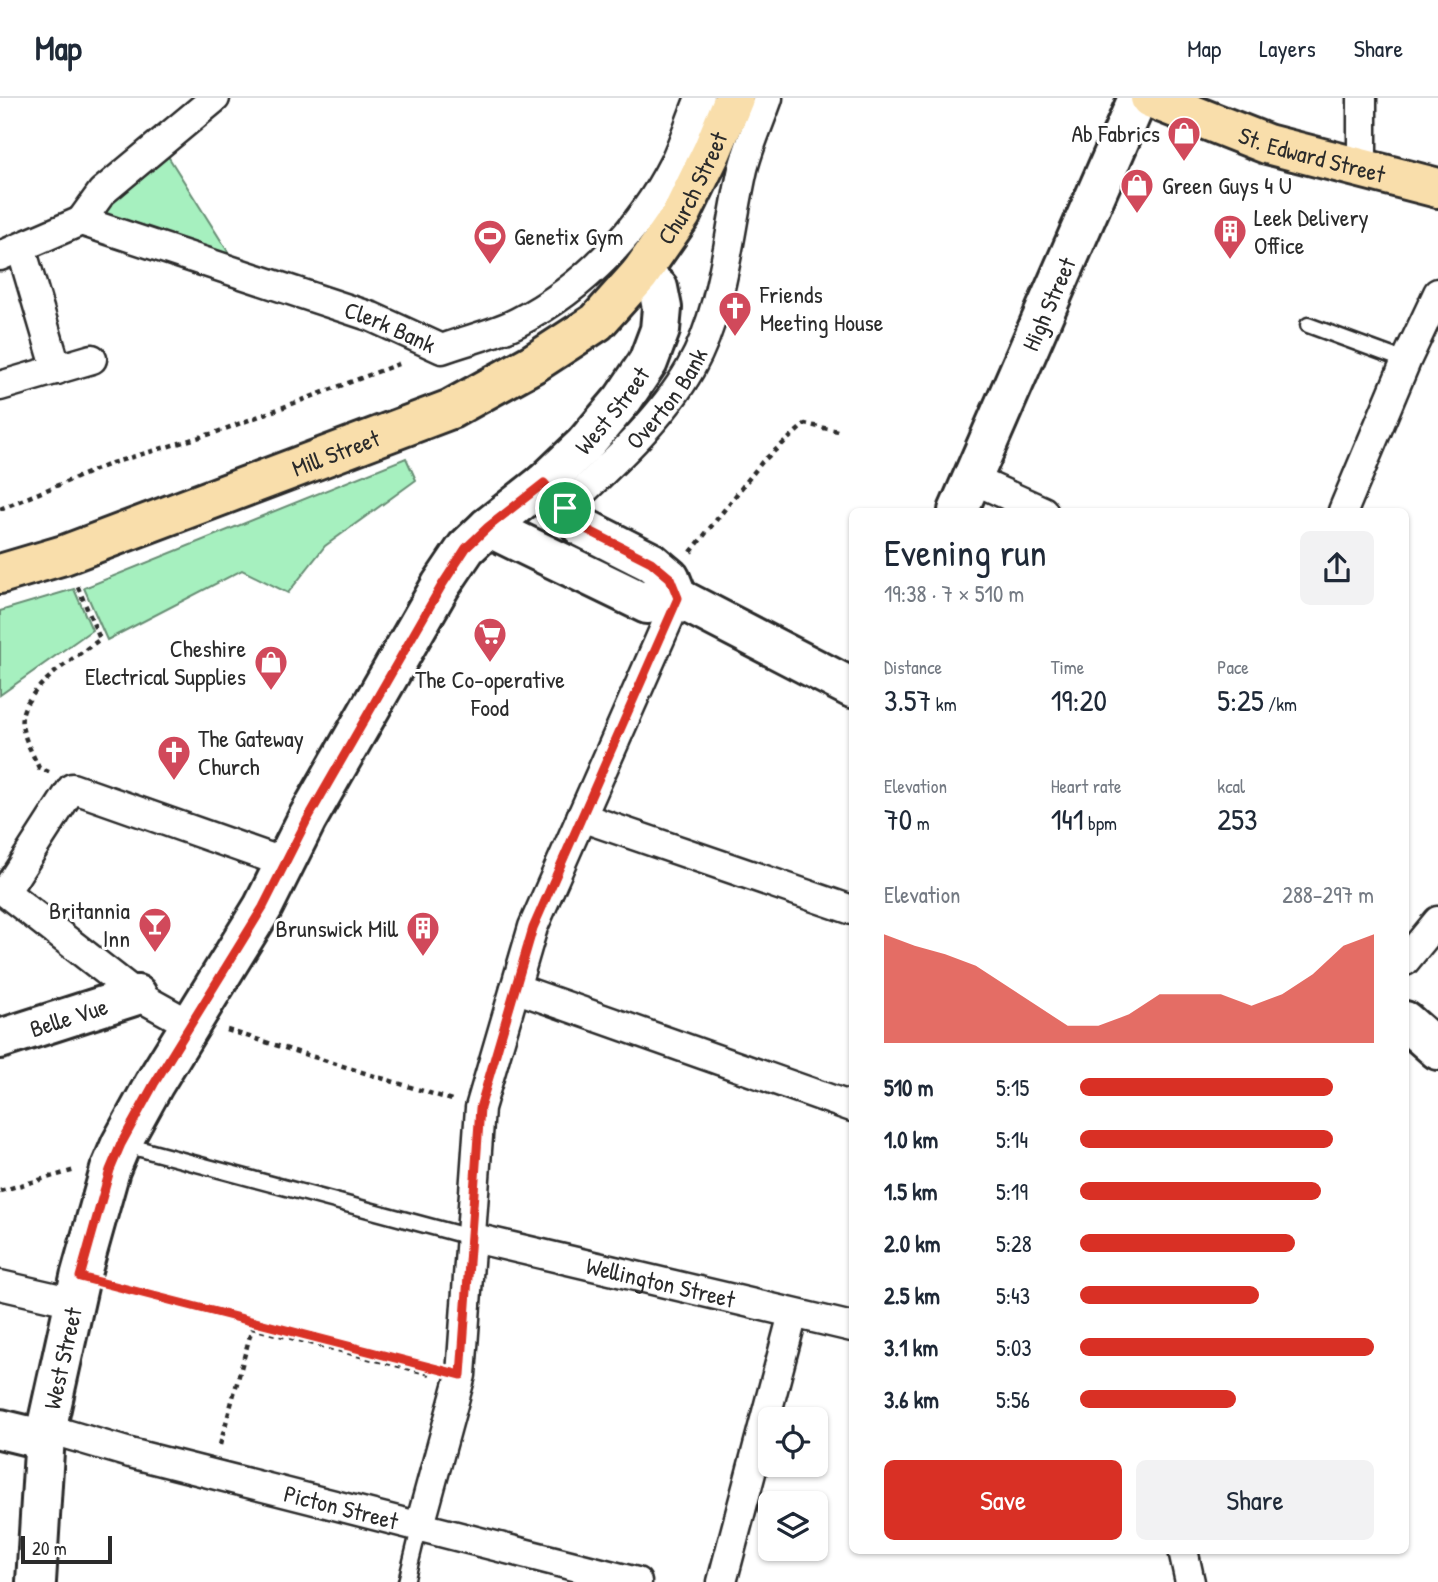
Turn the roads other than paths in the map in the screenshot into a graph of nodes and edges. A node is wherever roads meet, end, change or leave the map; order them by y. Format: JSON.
{"nodes":[{"id":1,"x":215,"y":98,"type":"edge"},
{"id":2,"x":700,"y":98,"type":"edge"},
{"id":3,"x":734,"y":98,"type":"edge"},
{"id":4,"x":768,"y":98,"type":"edge"},
{"id":5,"x":1138,"y":98,"type":"edge"},
{"id":6,"x":1150,"y":98,"type":"edge"},
{"id":7,"x":1362,"y":98,"type":"edge"},
{"id":8,"x":1362,"y":167,"type":"junction"},
{"id":9,"x":1438,"y":188,"type":"edge"},
{"id":10,"x":80,"y":221,"type":"junction"},
{"id":11,"x":10,"y":252,"type":"edge"},
{"id":12,"x":640,"y":274,"type":"junction"},
{"id":13,"x":1438,"y":293,"type":"edge"},
{"id":14,"x":1308,"y":325,"type":"dead end"},
{"id":15,"x":92,"y":359,"type":"dead end"},
{"id":16,"x":1406,"y":361,"type":"junction"},
{"id":17,"x":57,"y":370,"type":"junction"},
{"id":18,"x":0,"y":386,"type":"edge"},
{"id":19,"x":965,"y":495,"type":"edge"},
{"id":20,"x":554,"y":496,"type":"junction"},
{"id":21,"x":1028,"y":508,"type":"edge"},
{"id":22,"x":1344,"y":508,"type":"edge"},
{"id":23,"x":488,"y":527,"type":"junction"},
{"id":24,"x":0,"y":574,"type":"edge"},
{"id":25,"x":674,"y":588,"type":"junction"},
{"id":26,"x":849,"y":686,"type":"edge"},
{"id":27,"x":582,"y":817,"type":"junction"},
{"id":28,"x":285,"y":863,"type":"junction"},
{"id":29,"x":849,"y":909,"type":"edge"},
{"id":30,"x":1438,"y":921,"type":"edge"},
{"id":31,"x":1409,"y":956,"type":"edge"},
{"id":32,"x":515,"y":988,"type":"junction"},
{"id":33,"x":138,"y":995,"type":"junction"},
{"id":34,"x":1409,"y":1024,"type":"edge"},
{"id":35,"x":191,"y":1025,"type":"junction"},
{"id":36,"x":0,"y":1039,"type":"edge"},
{"id":37,"x":1438,"y":1049,"type":"edge"},
{"id":38,"x":849,"y":1106,"type":"edge"},
{"id":39,"x":115,"y":1157,"type":"junction"},
{"id":40,"x":470,"y":1237,"type":"junction"},
{"id":41,"x":0,"y":1285,"type":"edge"},
{"id":42,"x":77,"y":1290,"type":"junction"},
{"id":43,"x":793,"y":1314,"type":"junction"},
{"id":44,"x":849,"y":1325,"type":"edge"},
{"id":45,"x":0,"y":1429,"type":"edge"},
{"id":46,"x":45,"y":1435,"type":"junction"},
{"id":47,"x":420,"y":1525,"type":"junction"},
{"id":48,"x":1183,"y":1554,"type":"edge"},
{"id":49,"x":30,"y":1581,"type":"edge"},
{"id":50,"x":406,"y":1582,"type":"edge"},
{"id":51,"x":637,"y":1582,"type":"edge"},
{"id":52,"x":722,"y":1582,"type":"edge"},
{"id":53,"x":1190,"y":1582,"type":"edge"}],
"edges":[{"from":1,"to":10,"type":"street"},
{"from":2,"to":10,"type":"street","name":"Clerk Bank"},
{"from":3,"to":12,"type":"highway","name":"Church Street"},
{"from":4,"to":20,"type":"street","name":"Overton Bank"},
{"from":5,"to":19,"type":"street","name":"High Street"},
{"from":6,"to":8,"type":"highway","name":"St. Edward Street"},
{"from":7,"to":8,"type":"street"},
{"from":8,"to":9,"type":"highway","name":"St. Edward Street"},
{"from":10,"to":11,"type":"street"},
{"from":11,"to":17,"type":"street"},
{"from":12,"to":20,"type":"street","name":"West Street"},
{"from":12,"to":24,"type":"highway","name":"Mill Street"},
{"from":13,"to":16,"type":"street"},
{"from":14,"to":16,"type":"lane"},
{"from":15,"to":17,"type":"street"},
{"from":16,"to":22,"type":"street"},
{"from":17,"to":18,"type":"street"},
{"from":19,"to":21,"type":"street"},
{"from":20,"to":23,"type":"street","name":"West Street"},
{"from":20,"to":25,"type":"street"},
{"from":23,"to":25,"type":"street"},
{"from":23,"to":28,"type":"street","name":"West Street"},
{"from":25,"to":26,"type":"street"},
{"from":25,"to":27,"type":"street"},
{"from":27,"to":29,"type":"street"},
{"from":27,"to":32,"type":"street"},
{"from":28,"to":33,"type":"street"},
{"from":28,"to":35,"type":"street","name":"West Street"},
{"from":30,"to":31,"type":"street"},
{"from":32,"to":38,"type":"street"},
{"from":32,"to":40,"type":"street"},
{"from":33,"to":35,"type":"street"},
{"from":33,"to":36,"type":"street","name":"Belle Vue"},
{"from":34,"to":37,"type":"street"},
{"from":35,"to":39,"type":"street","name":"West Street"},
{"from":39,"to":40,"type":"lane"},
{"from":39,"to":42,"type":"street","name":"West Street"},
{"from":40,"to":43,"type":"street","name":"Wellington Street"},
{"from":40,"to":47,"type":"street"},
{"from":41,"to":42,"type":"street"},
{"from":42,"to":46,"type":"street","name":"West Street"},
{"from":43,"to":44,"type":"street","name":"Wellington Street"},
{"from":43,"to":52,"type":"street"},
{"from":45,"to":46,"type":"street"},
{"from":46,"to":47,"type":"street","name":"Picton Street"},
{"from":46,"to":49,"type":"street","name":"West Street"},
{"from":47,"to":50,"type":"lane"},
{"from":47,"to":51,"type":"street","name":"Picton Street"},
{"from":48,"to":53,"type":"street"}]}
